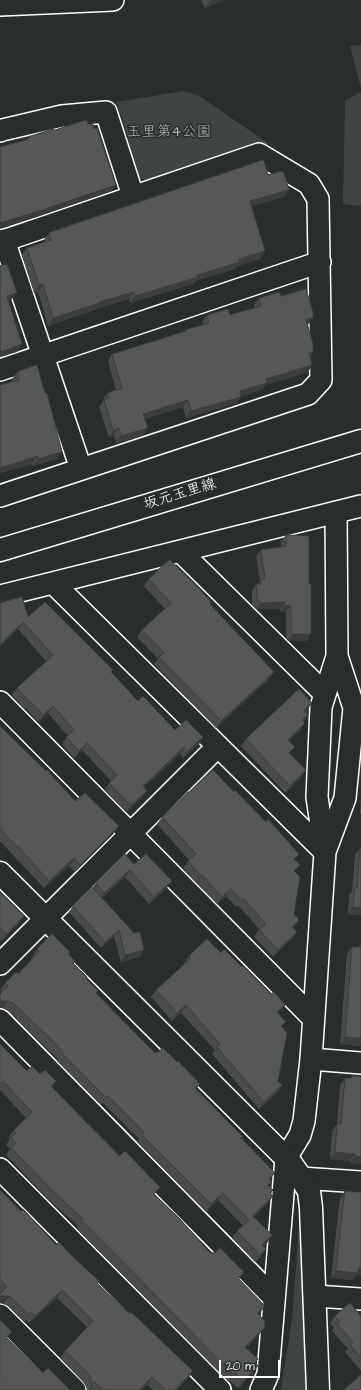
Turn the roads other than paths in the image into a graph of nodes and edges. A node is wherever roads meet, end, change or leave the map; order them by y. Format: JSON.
{"nodes":[{"id":1,"x":113,"y":0,"type":"edge"},
{"id":2,"x":0,"y":5,"type":"edge"},
{"id":3,"x":1,"y":130,"type":"edge"},
{"id":4,"x":133,"y":196,"type":"junction"},
{"id":5,"x":2,"y":241,"type":"edge"},
{"id":6,"x":320,"y":262,"type":"junction"},
{"id":7,"x":43,"y":355,"type":"junction"},
{"id":8,"x":0,"y":370,"type":"edge"},
{"id":9,"x":361,"y":441,"type":"edge"},
{"id":10,"x":81,"y":470,"type":"junction"},
{"id":11,"x":0,"y":496,"type":"edge"},
{"id":12,"x":361,"y":506,"type":"edge"},
{"id":13,"x":336,"y":512,"type":"junction"},
{"id":14,"x":0,"y":550,"type":"edge"},
{"id":15,"x":180,"y":551,"type":"junction"},
{"id":16,"x":53,"y":583,"type":"junction"},
{"id":17,"x":0,"y":596,"type":"edge"},
{"id":18,"x":337,"y":656,"type":"junction"},
{"id":19,"x":325,"y":694,"type":"junction"},
{"id":20,"x":0,"y":702,"type":"edge"},
{"id":21,"x":218,"y":746,"type":"junction"},
{"id":22,"x":354,"y":772,"type":"edge"},
{"id":23,"x":130,"y":833,"type":"junction"},
{"id":24,"x":325,"y":852,"type":"junction"},
{"id":25,"x":0,"y":873,"type":"edge"},
{"id":26,"x":45,"y":918,"type":"junction"},
{"id":27,"x":0,"y":964,"type":"edge"},
{"id":28,"x":313,"y":1018,"type":"junction"},
{"id":29,"x":0,"y":1020,"type":"edge"},
{"id":30,"x":311,"y":1059,"type":"junction"},
{"id":31,"x":361,"y":1063,"type":"edge"},
{"id":32,"x":286,"y":1158,"type":"junction"},
{"id":33,"x":0,"y":1169,"type":"edge"},
{"id":34,"x":301,"y":1178,"type":"junction"},
{"id":35,"x":361,"y":1182,"type":"edge"},
{"id":36,"x":314,"y":1296,"type":"junction"},
{"id":37,"x":274,"y":1298,"type":"junction"},
{"id":38,"x":361,"y":1299,"type":"edge"},
{"id":39,"x":0,"y":1315,"type":"edge"},
{"id":40,"x":75,"y":1390,"type":"edge"},
{"id":41,"x":220,"y":1390,"type":"edge"},
{"id":42,"x":261,"y":1390,"type":"edge"},
{"id":43,"x":318,"y":1390,"type":"edge"}],
"edges":[{"from":1,"to":2,"type":"street"},
{"from":3,"to":4,"type":"street"},
{"from":4,"to":5,"type":"street"},
{"from":4,"to":6,"type":"street"},
{"from":5,"to":7,"type":"street"},
{"from":6,"to":7,"type":"street"},
{"from":6,"to":10,"type":"street"},
{"from":7,"to":8,"type":"street"},
{"from":7,"to":10,"type":"street"},
{"from":9,"to":14,"type":"street","name":"坂元玉里線"},
{"from":10,"to":11,"type":"street"},
{"from":12,"to":13,"type":"street"},
{"from":13,"to":15,"type":"street"},
{"from":13,"to":18,"type":"street"},
{"from":15,"to":16,"type":"street"},
{"from":15,"to":19,"type":"street"},
{"from":16,"to":17,"type":"street"},
{"from":16,"to":21,"type":"street"},
{"from":18,"to":19,"type":"street"},
{"from":18,"to":22,"type":"street"},
{"from":19,"to":24,"type":"street"},
{"from":20,"to":23,"type":"street"},
{"from":21,"to":23,"type":"street"},
{"from":21,"to":24,"type":"street"},
{"from":22,"to":24,"type":"street"},
{"from":23,"to":26,"type":"street"},
{"from":23,"to":28,"type":"street"},
{"from":24,"to":28,"type":"street"},
{"from":25,"to":26,"type":"street"},
{"from":26,"to":27,"type":"street"},
{"from":26,"to":32,"type":"street"},
{"from":28,"to":30,"type":"street"},
{"from":29,"to":37,"type":"street"},
{"from":30,"to":31,"type":"street"},
{"from":30,"to":32,"type":"street"},
{"from":32,"to":34,"type":"street"},
{"from":32,"to":37,"type":"street"},
{"from":33,"to":41,"type":"street"},
{"from":34,"to":35,"type":"street"},
{"from":34,"to":36,"type":"street"},
{"from":36,"to":38,"type":"street"},
{"from":36,"to":43,"type":"street"},
{"from":37,"to":42,"type":"street"},
{"from":39,"to":40,"type":"street"}]}
